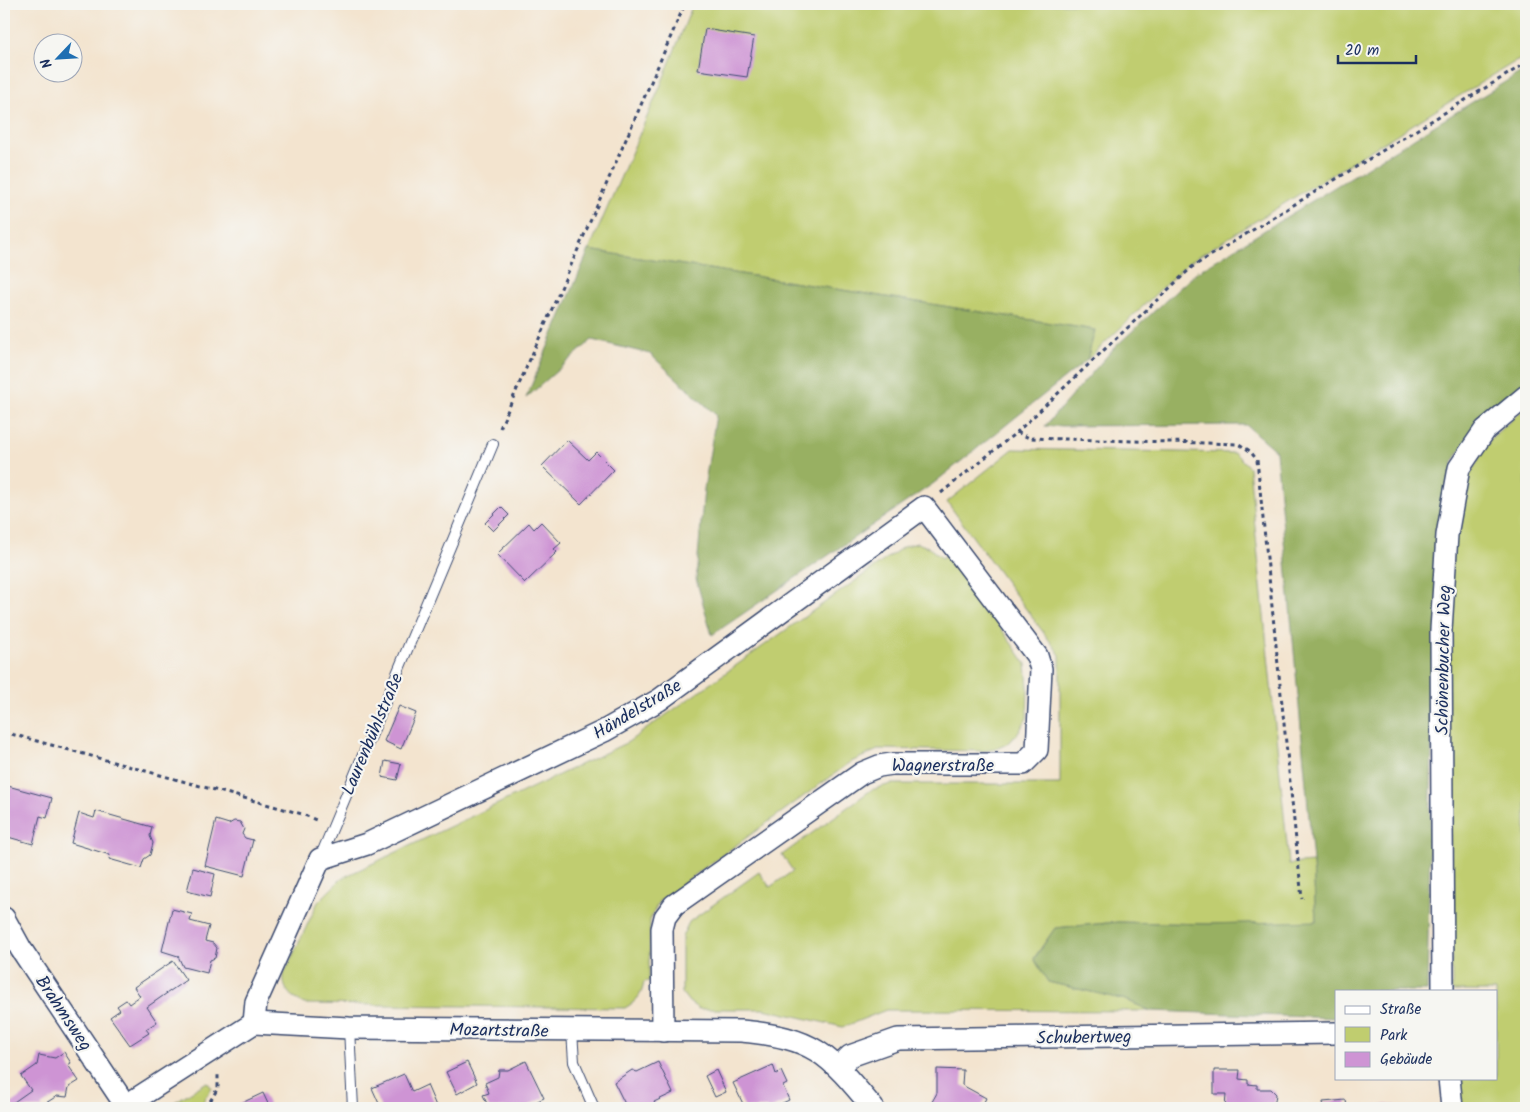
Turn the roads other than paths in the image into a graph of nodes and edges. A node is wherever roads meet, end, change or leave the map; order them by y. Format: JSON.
{"nodes":[{"id":1,"x":1526,"y":396,"type":"edge"},
{"id":2,"x":493,"y":444,"type":"road end"},
{"id":3,"x":924,"y":507,"type":"joint"},
{"id":4,"x":320,"y":859,"type":"junction"},
{"id":5,"x":4,"y":918,"type":"edge"},
{"id":6,"x":1443,"y":990,"type":"edge"},
{"id":7,"x":254,"y":1023,"type":"junction"},
{"id":8,"x":349,"y":1028,"type":"junction"},
{"id":9,"x":572,"y":1031,"type":"junction"},
{"id":10,"x":663,"y":1031,"type":"junction"},
{"id":11,"x":1335,"y":1033,"type":"edge"},
{"id":12,"x":839,"y":1067,"type":"junction"},
{"id":13,"x":1449,"y":1080,"type":"edge"},
{"id":14,"x":124,"y":1107,"type":"edge"},
{"id":15,"x":353,"y":1108,"type":"edge"},
{"id":16,"x":594,"y":1108,"type":"edge"},
{"id":17,"x":873,"y":1108,"type":"edge"},
{"id":18,"x":1452,"y":1108,"type":"edge"}],
"edges":[{"from":1,"to":6,"type":"street","name":"Schönenbucher Weg"},
{"from":2,"to":4,"type":"lane","name":"Laurenbühlstraße"},
{"from":3,"to":4,"type":"street","name":"Händelstraße"},
{"from":3,"to":10,"type":"street","name":"Wagnerstraße"},
{"from":4,"to":7,"type":"street","name":"Laurenbühlstraße"},
{"from":5,"to":14,"type":"street","name":"Brahmsweg"},
{"from":7,"to":8,"type":"street","name":"Mozartstraße"},
{"from":7,"to":14,"type":"street"},
{"from":8,"to":9,"type":"street","name":"Mozartstraße"},
{"from":8,"to":15,"type":"lane"},
{"from":9,"to":10,"type":"street","name":"Mozartstraße"},
{"from":9,"to":16,"type":"lane"},
{"from":10,"to":12,"type":"street","name":"Mozartstraße"},
{"from":11,"to":12,"type":"street","name":"Schubertweg"},
{"from":12,"to":17,"type":"street","name":"Mozartstraße"},
{"from":13,"to":18,"type":"street"}]}
